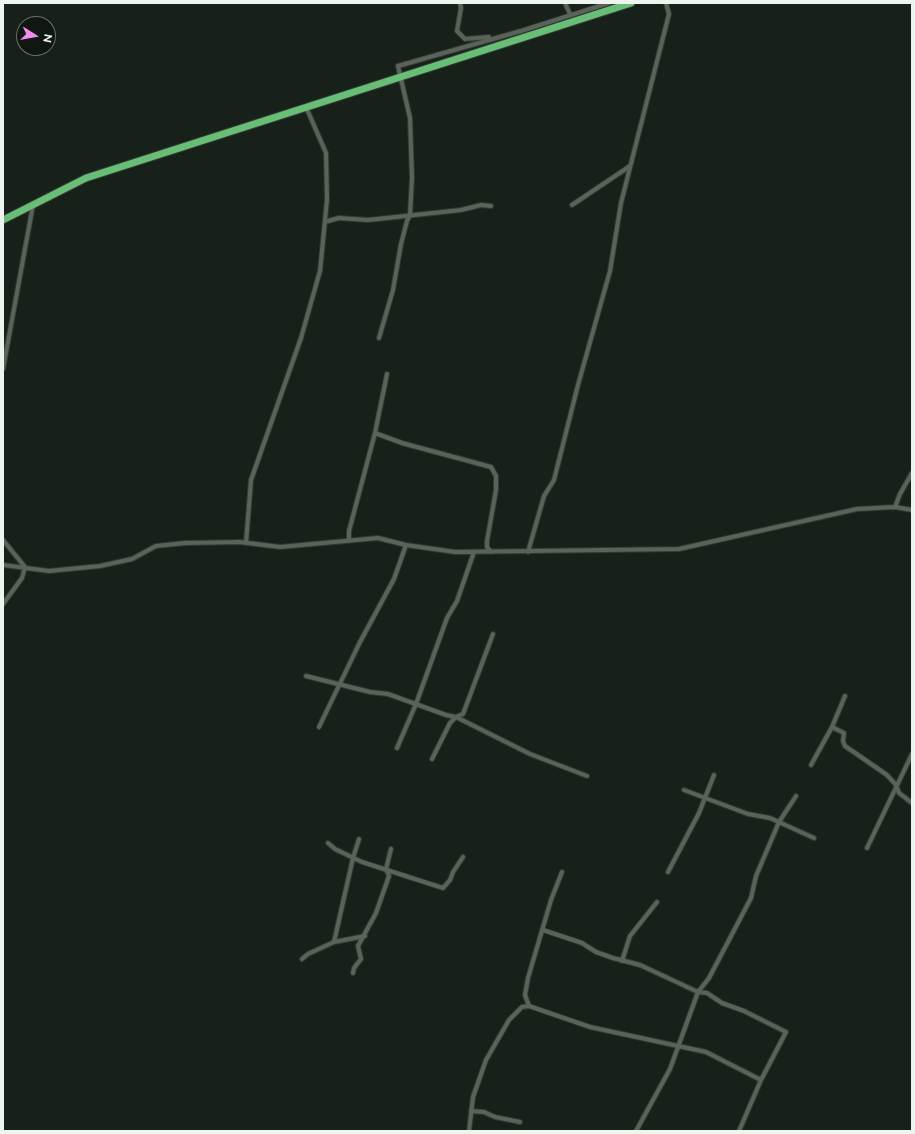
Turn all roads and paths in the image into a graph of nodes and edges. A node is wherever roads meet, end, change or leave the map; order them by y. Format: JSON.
{"nodes":[{"id":1,"x":460,"y":3,"type":"edge"},
{"id":2,"x":565,"y":3,"type":"edge"},
{"id":3,"x":609,"y":3,"type":"edge"},
{"id":4,"x":631,"y":3,"type":"edge"},
{"id":5,"x":666,"y":3,"type":"edge"},
{"id":6,"x":570,"y":14,"type":"junction"},
{"id":7,"x":496,"y":37,"type":"junction"},
{"id":8,"x":400,"y":77,"type":"junction"},
{"id":9,"x":306,"y":107,"type":"junction"},
{"id":10,"x":630,"y":166,"type":"junction"},
{"id":11,"x":33,"y":204,"type":"junction"},
{"id":12,"x":572,"y":205,"type":"dead end"},
{"id":13,"x":491,"y":206,"type":"dead end"},
{"id":14,"x":410,"y":215,"type":"junction"},
{"id":15,"x":3,"y":220,"type":"edge"},
{"id":16,"x":328,"y":221,"type":"dead end"},
{"id":17,"x":379,"y":338,"type":"dead end"},
{"id":18,"x":3,"y":369,"type":"edge"},
{"id":19,"x":387,"y":374,"type":"dead end"},
{"id":20,"x":375,"y":433,"type":"junction"},
{"id":21,"x":912,"y":473,"type":"edge"},
{"id":22,"x":896,"y":507,"type":"junction"},
{"id":23,"x":912,"y":510,"type":"edge"},
{"id":24,"x":3,"y":540,"type":"edge"},
{"id":25,"x":349,"y":540,"type":"junction"},
{"id":26,"x":246,"y":543,"type":"junction"},
{"id":27,"x":406,"y":545,"type":"junction"},
{"id":28,"x":474,"y":552,"type":"junction"},
{"id":29,"x":491,"y":552,"type":"junction"},
{"id":30,"x":528,"y":552,"type":"junction"},
{"id":31,"x":3,"y":565,"type":"edge"},
{"id":32,"x":25,"y":567,"type":"junction"},
{"id":33,"x":3,"y":604,"type":"edge"},
{"id":34,"x":493,"y":634,"type":"dead end"},
{"id":35,"x":306,"y":676,"type":"dead end"},
{"id":36,"x":340,"y":683,"type":"junction"},
{"id":37,"x":845,"y":696,"type":"dead end"},
{"id":38,"x":416,"y":704,"type":"junction"},
{"id":39,"x":456,"y":717,"type":"junction"},
{"id":40,"x":318,"y":727,"type":"dead end"},
{"id":41,"x":832,"y":727,"type":"junction"},
{"id":42,"x":397,"y":748,"type":"dead end"},
{"id":43,"x":912,"y":754,"type":"edge"},
{"id":44,"x":432,"y":759,"type":"dead end"},
{"id":45,"x":810,"y":765,"type":"dead end"},
{"id":46,"x":714,"y":775,"type":"dead end"},
{"id":47,"x":587,"y":776,"type":"dead end"},
{"id":48,"x":896,"y":785,"type":"junction"},
{"id":49,"x":684,"y":790,"type":"dead end"},
{"id":50,"x":796,"y":796,"type":"dead end"},
{"id":51,"x":704,"y":798,"type":"junction"},
{"id":52,"x":912,"y":803,"type":"edge"},
{"id":53,"x":779,"y":822,"type":"junction"},
{"id":54,"x":814,"y":838,"type":"dead end"},
{"id":55,"x":359,"y":839,"type":"dead end"},
{"id":56,"x":328,"y":844,"type":"dead end"},
{"id":57,"x":867,"y":848,"type":"dead end"},
{"id":58,"x":391,"y":849,"type":"dead end"},
{"id":59,"x":463,"y":857,"type":"dead end"},
{"id":60,"x":353,"y":858,"type":"junction"},
{"id":61,"x":386,"y":869,"type":"junction"},
{"id":62,"x":562,"y":872,"type":"dead end"},
{"id":63,"x":668,"y":872,"type":"dead end"},
{"id":64,"x":657,"y":902,"type":"dead end"},
{"id":65,"x":543,"y":930,"type":"junction"},
{"id":66,"x":365,"y":936,"type":"junction"},
{"id":67,"x":334,"y":942,"type":"junction"},
{"id":68,"x":302,"y":959,"type":"dead end"},
{"id":69,"x":622,"y":961,"type":"junction"},
{"id":70,"x":353,"y":973,"type":"dead end"},
{"id":71,"x":698,"y":992,"type":"junction"},
{"id":72,"x":529,"y":1006,"type":"junction"},
{"id":73,"x":680,"y":1046,"type":"junction"},
{"id":74,"x":761,"y":1080,"type":"junction"},
{"id":75,"x":471,"y":1111,"type":"junction"},
{"id":76,"x":520,"y":1122,"type":"dead end"},
{"id":77,"x":469,"y":1131,"type":"edge"},
{"id":78,"x":636,"y":1131,"type":"edge"},
{"id":79,"x":739,"y":1131,"type":"edge"}],
"edges":[{"from":1,"to":7,"type":"street"},
{"from":2,"to":6,"type":"street"},
{"from":3,"to":6,"type":"street"},
{"from":4,"to":8,"type":"highway"},
{"from":5,"to":10,"type":"street"},
{"from":6,"to":7,"type":"street"},
{"from":7,"to":8,"type":"street"},
{"from":8,"to":9,"type":"highway"},
{"from":8,"to":14,"type":"street"},
{"from":9,"to":11,"type":"highway"},
{"from":9,"to":26,"type":"street"},
{"from":10,"to":12,"type":"street"},
{"from":10,"to":30,"type":"street"},
{"from":11,"to":15,"type":"highway"},
{"from":11,"to":18,"type":"street"},
{"from":13,"to":14,"type":"street"},
{"from":14,"to":16,"type":"street"},
{"from":14,"to":17,"type":"street"},
{"from":19,"to":20,"type":"street"},
{"from":20,"to":25,"type":"street"},
{"from":20,"to":29,"type":"street"},
{"from":21,"to":22,"type":"street"},
{"from":22,"to":23,"type":"street"},
{"from":22,"to":30,"type":"street"},
{"from":24,"to":32,"type":"street"},
{"from":25,"to":26,"type":"street"},
{"from":25,"to":27,"type":"street"},
{"from":26,"to":32,"type":"street"},
{"from":27,"to":28,"type":"street"},
{"from":27,"to":36,"type":"street"},
{"from":28,"to":29,"type":"street"},
{"from":28,"to":38,"type":"street"},
{"from":29,"to":30,"type":"street"},
{"from":31,"to":32,"type":"street"},
{"from":32,"to":33,"type":"street"},
{"from":34,"to":39,"type":"street"},
{"from":35,"to":36,"type":"street"},
{"from":36,"to":38,"type":"street"},
{"from":36,"to":40,"type":"street"},
{"from":37,"to":41,"type":"street"},
{"from":38,"to":39,"type":"street"},
{"from":38,"to":42,"type":"street"},
{"from":39,"to":44,"type":"street"},
{"from":39,"to":47,"type":"street"},
{"from":41,"to":45,"type":"street"},
{"from":41,"to":48,"type":"street"},
{"from":43,"to":48,"type":"street"},
{"from":46,"to":51,"type":"street"},
{"from":48,"to":52,"type":"street"},
{"from":48,"to":57,"type":"street"},
{"from":49,"to":51,"type":"street"},
{"from":50,"to":53,"type":"street"},
{"from":51,"to":53,"type":"street"},
{"from":51,"to":63,"type":"street"},
{"from":53,"to":54,"type":"street"},
{"from":53,"to":71,"type":"street"},
{"from":55,"to":60,"type":"street"},
{"from":56,"to":60,"type":"street"},
{"from":58,"to":61,"type":"street"},
{"from":59,"to":61,"type":"street"},
{"from":60,"to":61,"type":"street"},
{"from":60,"to":67,"type":"street"},
{"from":61,"to":66,"type":"street"},
{"from":62,"to":65,"type":"street"},
{"from":64,"to":69,"type":"street"},
{"from":65,"to":69,"type":"street"},
{"from":65,"to":72,"type":"street"},
{"from":66,"to":67,"type":"street"},
{"from":66,"to":70,"type":"street"},
{"from":67,"to":68,"type":"street"},
{"from":69,"to":71,"type":"street"},
{"from":71,"to":73,"type":"street"},
{"from":71,"to":74,"type":"street"},
{"from":72,"to":73,"type":"street"},
{"from":72,"to":75,"type":"street"},
{"from":73,"to":74,"type":"street"},
{"from":73,"to":78,"type":"street"},
{"from":74,"to":79,"type":"street"},
{"from":75,"to":76,"type":"street"},
{"from":75,"to":77,"type":"street"}]}
